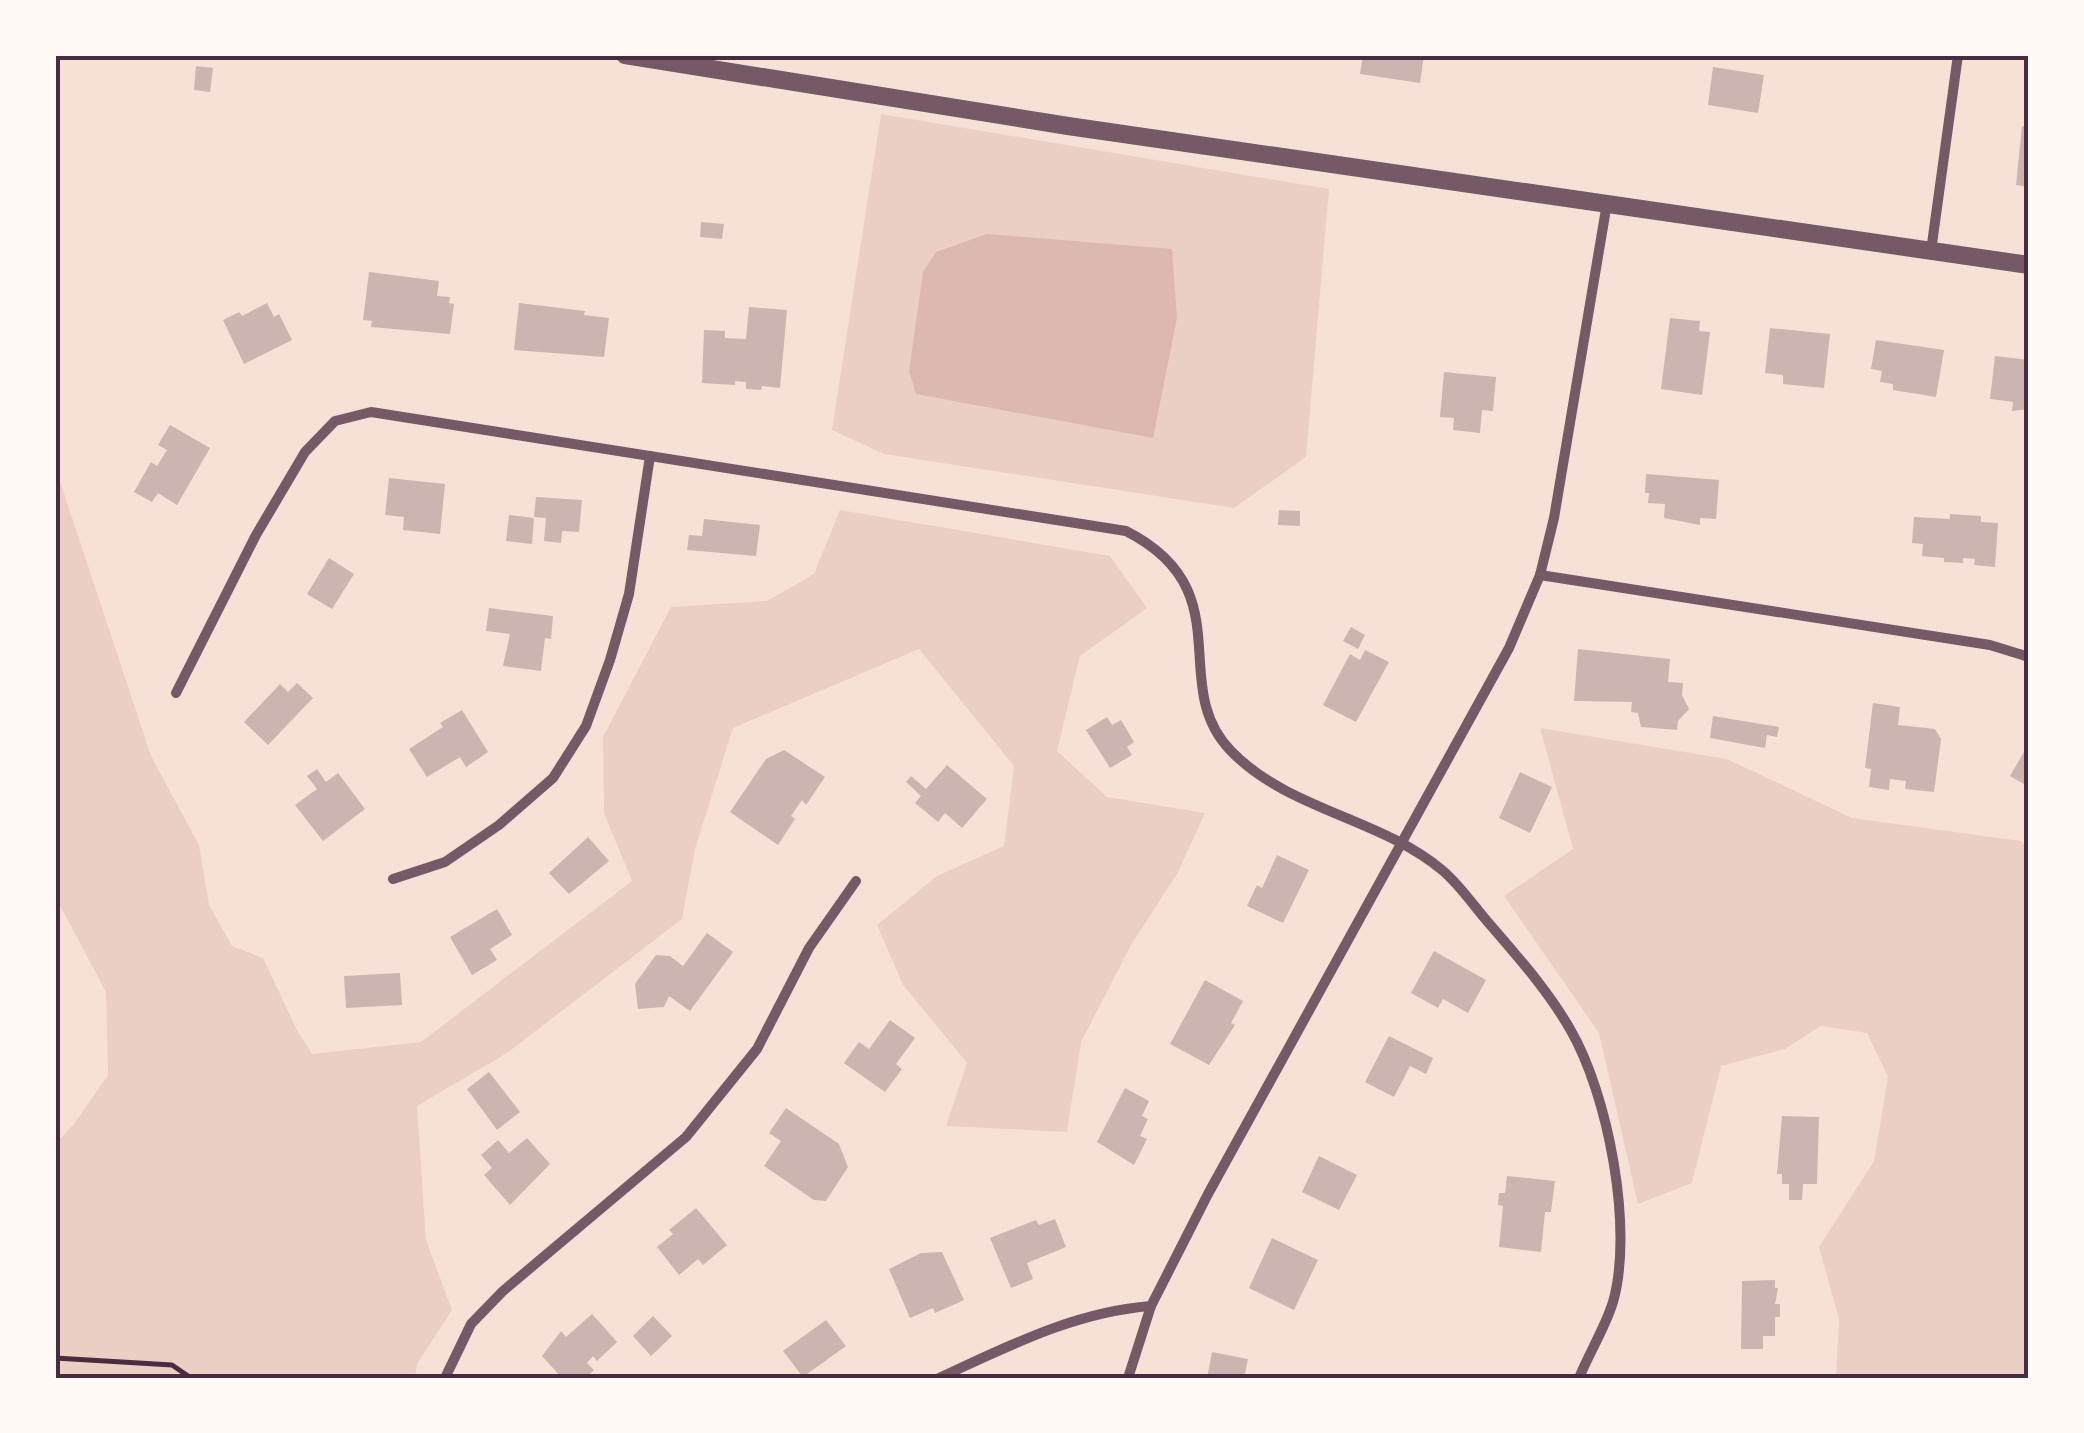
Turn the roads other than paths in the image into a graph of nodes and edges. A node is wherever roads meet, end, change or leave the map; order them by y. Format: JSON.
{"nodes":[{"id":1,"x":624,"y":55,"type":"edge"},
{"id":2,"x":1958,"y":55,"type":"edge"},
{"id":3,"x":1607,"y":203,"type":"junction"},
{"id":4,"x":1931,"y":251,"type":"junction"},
{"id":5,"x":2029,"y":265,"type":"edge"},
{"id":6,"x":650,"y":456,"type":"junction"},
{"id":7,"x":1540,"y":575,"type":"junction"},
{"id":8,"x":2029,"y":657,"type":"edge"},
{"id":9,"x":176,"y":693,"type":"dead end"},
{"id":10,"x":1400,"y":844,"type":"junction"},
{"id":11,"x":393,"y":879,"type":"dead end"},
{"id":12,"x":856,"y":880,"type":"dead end"},
{"id":13,"x":1151,"y":1306,"type":"junction"},
{"id":14,"x":445,"y":1378,"type":"edge"},
{"id":15,"x":940,"y":1378,"type":"edge"},
{"id":16,"x":1128,"y":1378,"type":"edge"},
{"id":17,"x":1578,"y":1378,"type":"edge"}],
"edges":[{"from":1,"to":3,"type":"street"},
{"from":2,"to":4,"type":"street"},
{"from":3,"to":4,"type":"street"},
{"from":3,"to":7,"type":"street"},
{"from":4,"to":5,"type":"street"},
{"from":6,"to":9,"type":"street"},
{"from":6,"to":10,"type":"street"},
{"from":6,"to":11,"type":"street"},
{"from":7,"to":8,"type":"street"},
{"from":7,"to":10,"type":"street"},
{"from":10,"to":13,"type":"street"},
{"from":10,"to":17,"type":"street"},
{"from":12,"to":14,"type":"street"},
{"from":13,"to":15,"type":"street"},
{"from":13,"to":16,"type":"street"}]}
